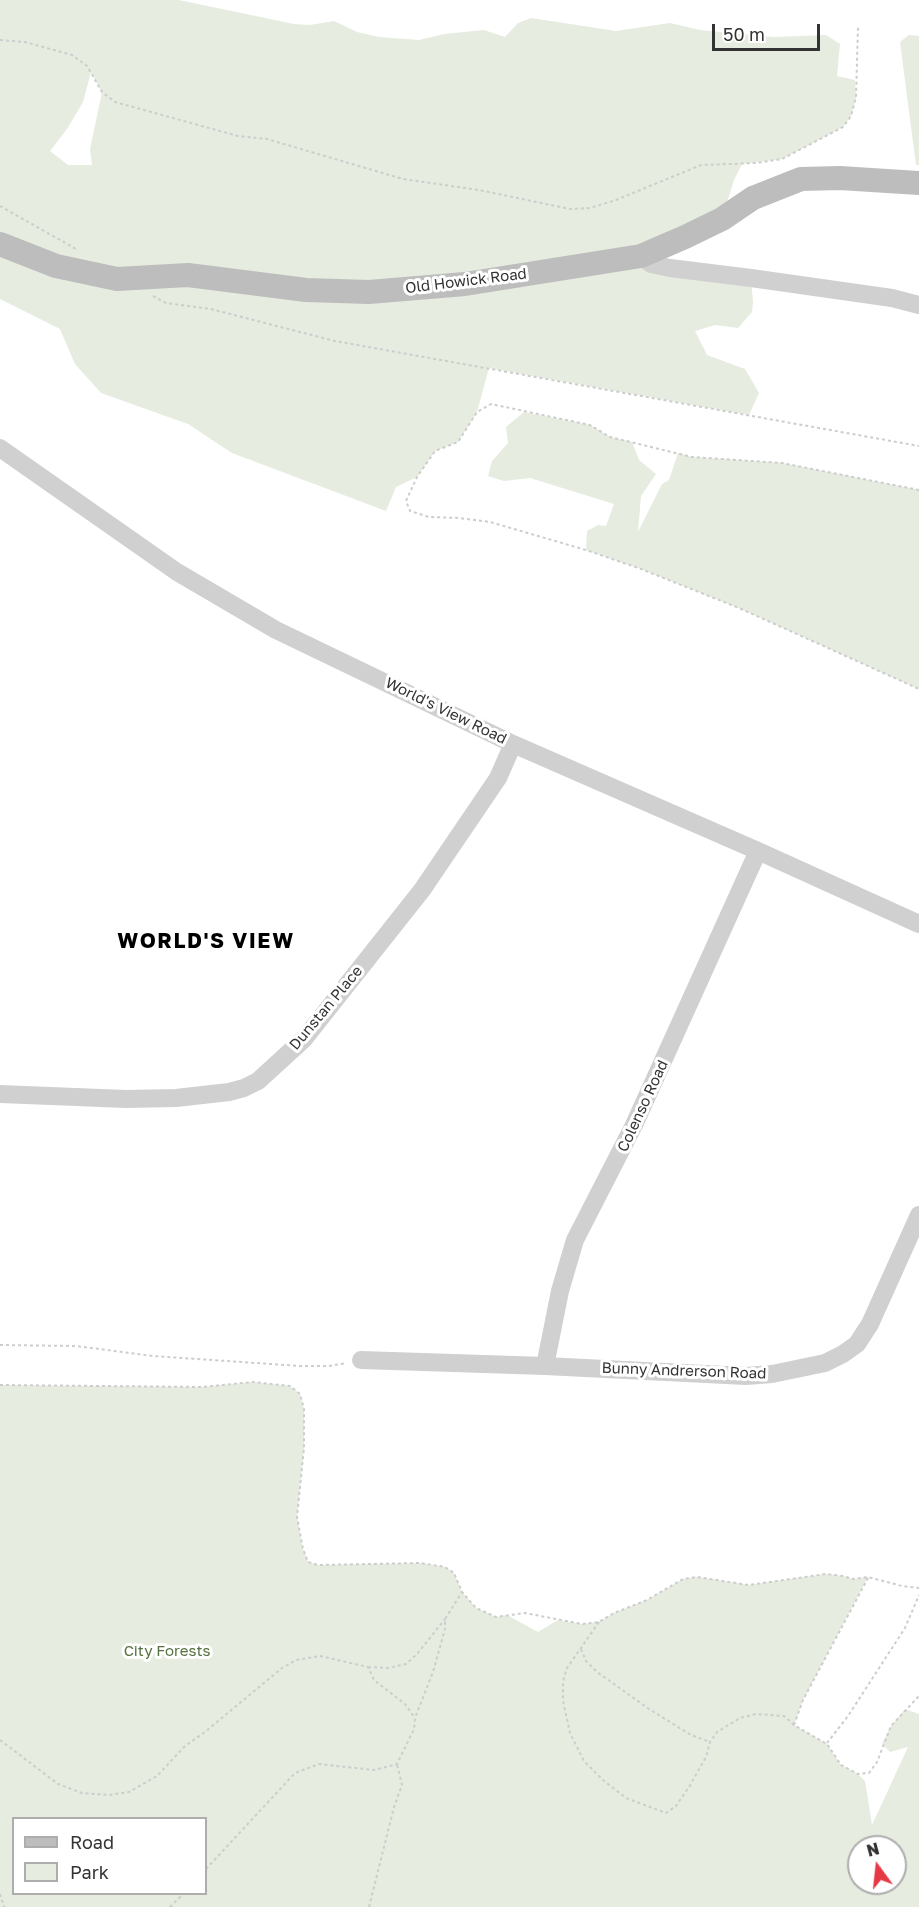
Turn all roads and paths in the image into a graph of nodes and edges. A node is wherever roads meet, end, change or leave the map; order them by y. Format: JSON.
{"nodes":[{"id":1,"x":858,"y":27,"type":"dead end"},
{"id":2,"x":0,"y":40,"type":"edge"},
{"id":3,"x":919,"y":183,"type":"edge"},
{"id":4,"x":0,"y":206,"type":"edge"},
{"id":5,"x":63,"y":243,"type":"dead end"},
{"id":6,"x":0,"y":244,"type":"edge"},
{"id":7,"x":641,"y":256,"type":"junction"},
{"id":8,"x":144,"y":277,"type":"junction"},
{"id":9,"x":919,"y":305,"type":"edge"},
{"id":10,"x":919,"y":446,"type":"edge"},
{"id":11,"x":0,"y":448,"type":"edge"},
{"id":12,"x":919,"y":490,"type":"edge"},
{"id":13,"x":919,"y":689,"type":"edge"},
{"id":14,"x":513,"y":744,"type":"junction"},
{"id":15,"x":759,"y":851,"type":"junction"},
{"id":16,"x":919,"y":924,"type":"edge"},
{"id":17,"x":0,"y":1094,"type":"edge"},
{"id":18,"x":919,"y":1215,"type":"edge"},
{"id":19,"x":0,"y":1345,"type":"edge"},
{"id":20,"x":361,"y":1360,"type":"joint"},
{"id":21,"x":545,"y":1366,"type":"junction"},
{"id":22,"x":0,"y":1385,"type":"edge"},
{"id":23,"x":868,"y":1577,"type":"junction"},
{"id":24,"x":919,"y":1588,"type":"edge"},
{"id":25,"x":462,"y":1592,"type":"junction"},
{"id":26,"x":919,"y":1595,"type":"edge"},
{"id":27,"x":445,"y":1618,"type":"junction"},
{"id":28,"x":599,"y":1622,"type":"junction"},
{"id":29,"x":581,"y":1649,"type":"junction"},
{"id":30,"x":368,"y":1667,"type":"junction"},
{"id":31,"x":919,"y":1696,"type":"edge"},
{"id":32,"x":415,"y":1718,"type":"junction"},
{"id":33,"x":794,"y":1725,"type":"junction"},
{"id":34,"x":0,"y":1740,"type":"edge"},
{"id":35,"x":710,"y":1742,"type":"junction"},
{"id":36,"x":826,"y":1744,"type":"junction"},
{"id":37,"x":397,"y":1764,"type":"junction"},
{"id":38,"x":207,"y":1868,"type":"edge"},
{"id":39,"x":0,"y":1894,"type":"edge"},
{"id":40,"x":181,"y":1895,"type":"edge"},
{"id":41,"x":4,"y":1907,"type":"edge"},
{"id":42,"x":170,"y":1907,"type":"edge"},
{"id":43,"x":369,"y":1907,"type":"edge"}],
"edges":[{"from":1,"to":2,"type":"path"},
{"from":3,"to":7,"type":"main road","name":"Old Howick Road"},
{"from":4,"to":5,"type":"path"},
{"from":6,"to":8,"type":"main road","name":"Old Howick Road"},
{"from":7,"to":8,"type":"main road","name":"Old Howick Road"},
{"from":7,"to":9,"type":"street"},
{"from":8,"to":10,"type":"path"},
{"from":11,"to":14,"type":"street","name":"World's View Road"},
{"from":12,"to":13,"type":"path"},
{"from":14,"to":15,"type":"street","name":"World's View Road"},
{"from":14,"to":17,"type":"street","name":"Dunstan Place"},
{"from":15,"to":16,"type":"street","name":"World's View Road"},
{"from":15,"to":21,"type":"street","name":"Colenso Road"},
{"from":18,"to":21,"type":"street","name":"Bunny Andrerson Road"},
{"from":19,"to":20,"type":"path"},
{"from":20,"to":21,"type":"street","name":"Bunny Andrerson Road"},
{"from":22,"to":25,"type":"path"},
{"from":23,"to":24,"type":"path"},
{"from":23,"to":28,"type":"path"},
{"from":23,"to":33,"type":"path"},
{"from":25,"to":27,"type":"path"},
{"from":25,"to":28,"type":"path"},
{"from":26,"to":36,"type":"path"},
{"from":27,"to":30,"type":"path"},
{"from":27,"to":32,"type":"path"},
{"from":28,"to":29,"type":"path"},
{"from":29,"to":35,"type":"path"},
{"from":29,"to":35,"type":"path"},
{"from":30,"to":32,"type":"path"},
{"from":30,"to":34,"type":"path"},
{"from":31,"to":36,"type":"path"},
{"from":32,"to":37,"type":"path"},
{"from":33,"to":35,"type":"path"},
{"from":33,"to":36,"type":"path"},
{"from":37,"to":38,"type":"path"},
{"from":37,"to":43,"type":"path"},
{"from":39,"to":41,"type":"path"},
{"from":40,"to":42,"type":"path"}]}
